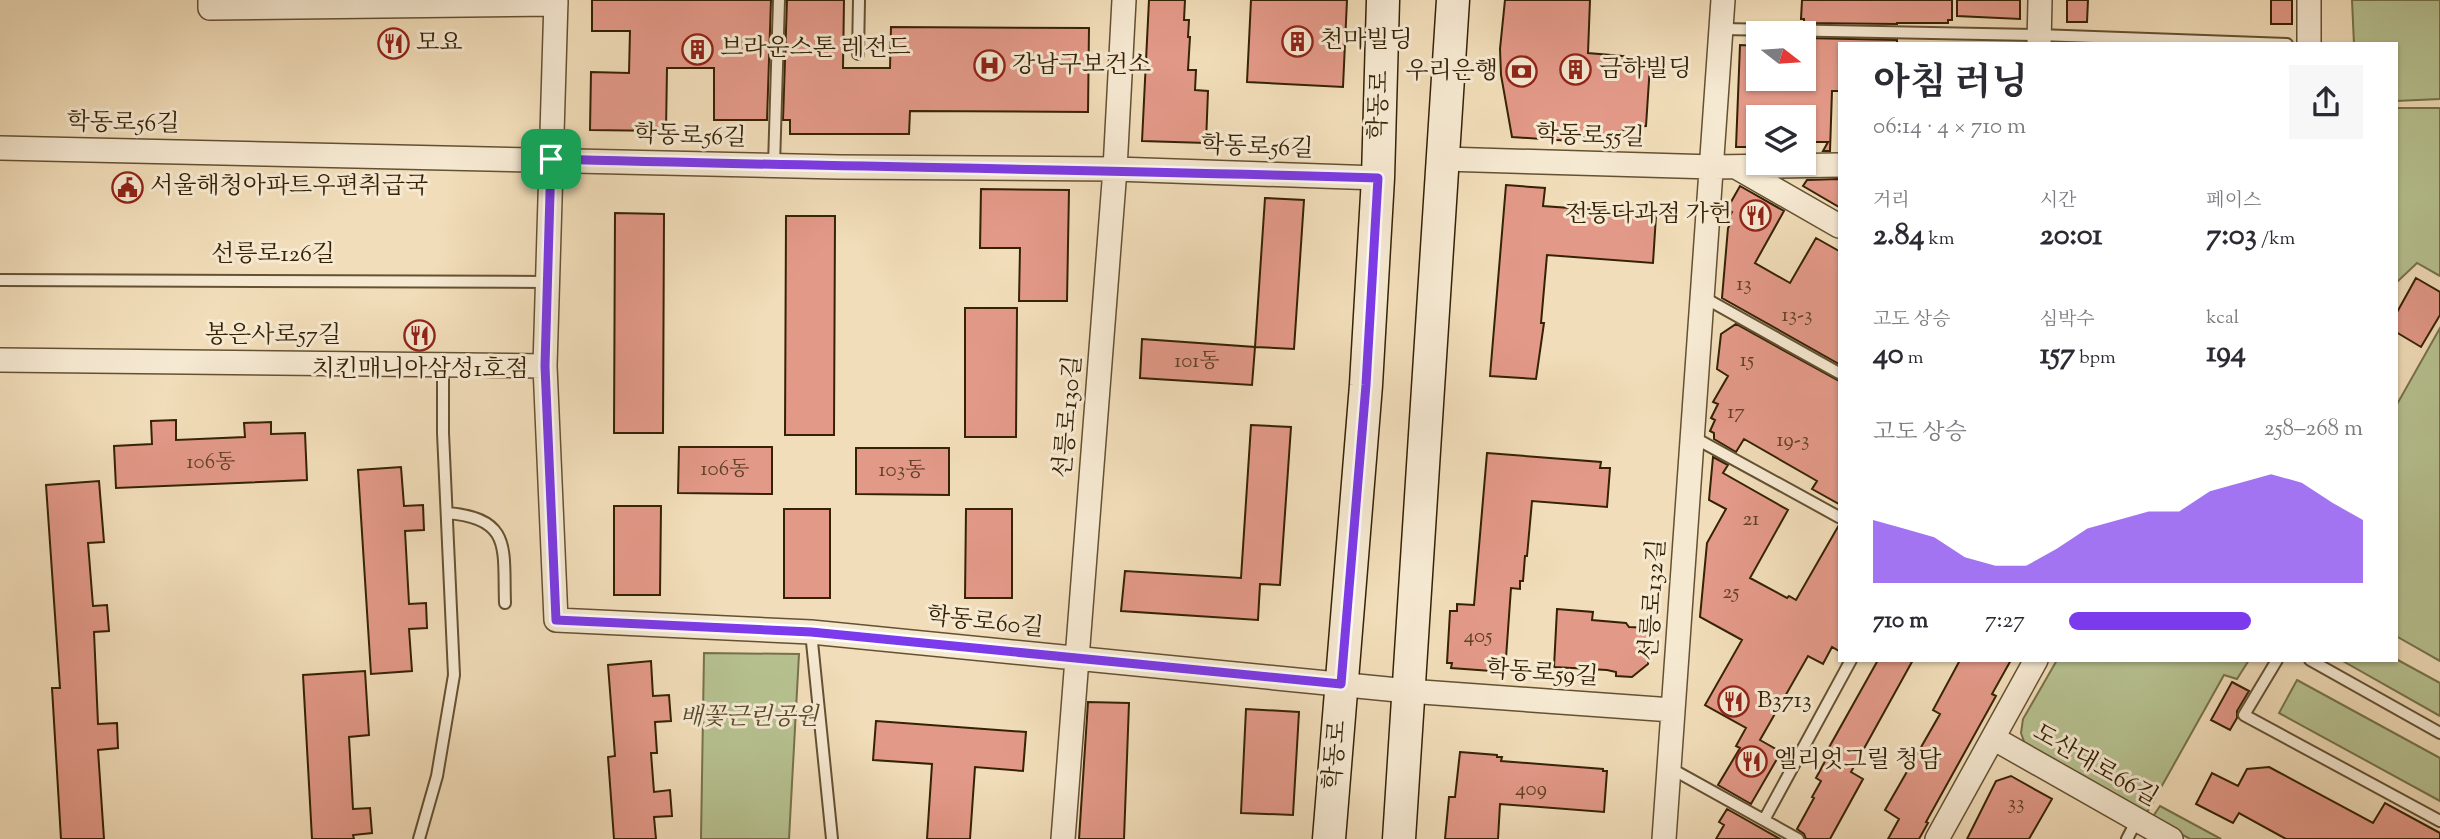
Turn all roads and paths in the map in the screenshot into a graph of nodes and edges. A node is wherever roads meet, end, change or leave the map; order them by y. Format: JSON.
{"nodes":[{"id":1,"x":210,"y":0,"type":"edge"},
{"id":2,"x":779,"y":0,"type":"edge"},
{"id":3,"x":859,"y":0,"type":"edge"},
{"id":4,"x":1124,"y":0,"type":"edge"},
{"id":5,"x":1383,"y":0,"type":"edge"},
{"id":6,"x":1453,"y":0,"type":"edge"},
{"id":7,"x":1723,"y":0,"type":"edge"},
{"id":8,"x":2040,"y":0,"type":"edge"},
{"id":9,"x":2309,"y":0,"type":"edge"},
{"id":10,"x":556,"y":2,"type":"edge"},
{"id":11,"x":1721,"y":29,"type":"junction"},
{"id":12,"x":2039,"y":39,"type":"edge"},
{"id":13,"x":2188,"y":42,"type":"edge"},
{"id":14,"x":2309,"y":42,"type":"edge"},
{"id":15,"x":858,"y":54,"type":"dead end"},
{"id":16,"x":0,"y":148,"type":"edge"},
{"id":17,"x":551,"y":159,"type":"junction"},
{"id":18,"x":1444,"y":159,"type":"junction"},
{"id":19,"x":1838,"y":164,"type":"edge"},
{"id":20,"x":774,"y":165,"type":"junction"},
{"id":21,"x":1724,"y":167,"type":"junction"},
{"id":22,"x":1115,"y":169,"type":"junction"},
{"id":23,"x":1378,"y":178,"type":"junction"},
{"id":24,"x":1838,"y":225,"type":"edge"},
{"id":25,"x":0,"y":280,"type":"edge"},
{"id":26,"x":547,"y":282,"type":"junction"},
{"id":27,"x":1703,"y":297,"type":"junction"},
{"id":28,"x":0,"y":360,"type":"edge"},
{"id":29,"x":443,"y":363,"type":"junction"},
{"id":30,"x":545,"y":366,"type":"junction"},
{"id":31,"x":1838,"y":372,"type":"edge"},
{"id":32,"x":1693,"y":437,"type":"junction"},
{"id":33,"x":447,"y":513,"type":"junction"},
{"id":34,"x":1838,"y":516,"type":"edge"},
{"id":35,"x":505,"y":603,"type":"dead end"},
{"id":36,"x":811,"y":632,"type":"junction"},
{"id":37,"x":1076,"y":659,"type":"junction"},
{"id":38,"x":1850,"y":662,"type":"edge"},
{"id":39,"x":2035,"y":662,"type":"edge"},
{"id":40,"x":2276,"y":662,"type":"edge"},
{"id":41,"x":2314,"y":662,"type":"edge"},
{"id":42,"x":1341,"y":684,"type":"junction"},
{"id":43,"x":1408,"y":691,"type":"junction"},
{"id":44,"x":1672,"y":710,"type":"junction"},
{"id":45,"x":2440,"y":733,"type":"edge"},
{"id":46,"x":1993,"y":738,"type":"junction"},
{"id":47,"x":1670,"y":768,"type":"junction"},
{"id":48,"x":1764,"y":820,"type":"junction"},
{"id":49,"x":2440,"y":821,"type":"edge"},
{"id":50,"x":2132,"y":830,"type":"edge"},
{"id":51,"x":419,"y":839,"type":"edge"},
{"id":52,"x":832,"y":839,"type":"edge"},
{"id":53,"x":1063,"y":839,"type":"edge"},
{"id":54,"x":1329,"y":839,"type":"edge"},
{"id":55,"x":1399,"y":839,"type":"edge"},
{"id":56,"x":1664,"y":839,"type":"edge"},
{"id":57,"x":1798,"y":839,"type":"edge"},
{"id":58,"x":1937,"y":839,"type":"edge"},
{"id":59,"x":2171,"y":839,"type":"edge"}],
"edges":[{"from":1,"to":10,"type":"street"},
{"from":2,"to":20,"type":"lane"},
{"from":3,"to":15,"type":"lane"},
{"from":4,"to":22,"type":"street","name":"선릉로130길"},
{"from":5,"to":23,"type":"main road","name":"학동로"},
{"from":6,"to":18,"type":"main road"},
{"from":7,"to":11,"type":"street","name":"선릉로132길"},
{"from":8,"to":12,"type":"street"},
{"from":9,"to":14,"type":"street"},
{"from":10,"to":17,"type":"street"},
{"from":11,"to":12,"type":"lane"},
{"from":11,"to":21,"type":"street","name":"선릉로132길"},
{"from":12,"to":13,"type":"lane"},
{"from":16,"to":17,"type":"street","name":"학동로56길"},
{"from":17,"to":20,"type":"street","name":"학동로56길"},
{"from":17,"to":26,"type":"street"},
{"from":18,"to":21,"type":"street","name":"학동로55길"},
{"from":18,"to":43,"type":"main road"},
{"from":19,"to":21,"type":"street","name":"학동로55길"},
{"from":20,"to":22,"type":"street","name":"학동로56길"},
{"from":21,"to":24,"type":"street","name":"학동로55길"},
{"from":21,"to":27,"type":"street","name":"선릉로132길"},
{"from":22,"to":23,"type":"street","name":"학동로56길"},
{"from":22,"to":37,"type":"street","name":"선릉로130길"},
{"from":23,"to":42,"type":"main road","name":"학동로"},
{"from":25,"to":26,"type":"lane","name":"선릉로126길"},
{"from":26,"to":30,"type":"street"},
{"from":27,"to":31,"type":"lane"},
{"from":27,"to":32,"type":"street","name":"선릉로132길"},
{"from":28,"to":29,"type":"street","name":"봉은사로57길"},
{"from":29,"to":30,"type":"street","name":"봉은사로57길"},
{"from":29,"to":33,"type":"lane"},
{"from":30,"to":36,"type":"street","name":"학동로60길"},
{"from":32,"to":34,"type":"lane"},
{"from":32,"to":44,"type":"street","name":"선릉로132길"},
{"from":33,"to":35,"type":"lane"},
{"from":33,"to":51,"type":"lane"},
{"from":36,"to":37,"type":"street","name":"학동로60길"},
{"from":36,"to":52,"type":"lane"},
{"from":37,"to":42,"type":"street","name":"학동로60길"},
{"from":37,"to":53,"type":"street","name":"선릉로130길"},
{"from":38,"to":48,"type":"lane"},
{"from":39,"to":46,"type":"street"},
{"from":40,"to":49,"type":"lane"},
{"from":41,"to":45,"type":"lane"},
{"from":42,"to":43,"type":"street","name":"학동로60길"},
{"from":42,"to":54,"type":"main road","name":"학동로"},
{"from":43,"to":44,"type":"street","name":"학동로59길"},
{"from":43,"to":55,"type":"main road"},
{"from":44,"to":47,"type":"street","name":"선릉로132길"},
{"from":46,"to":50,"type":"street","name":"도산대로66길"},
{"from":46,"to":58,"type":"street"},
{"from":47,"to":48,"type":"lane"},
{"from":47,"to":56,"type":"street","name":"선릉로132길"},
{"from":48,"to":57,"type":"lane"},
{"from":50,"to":59,"type":"street","name":"도산대로66길"}]}
